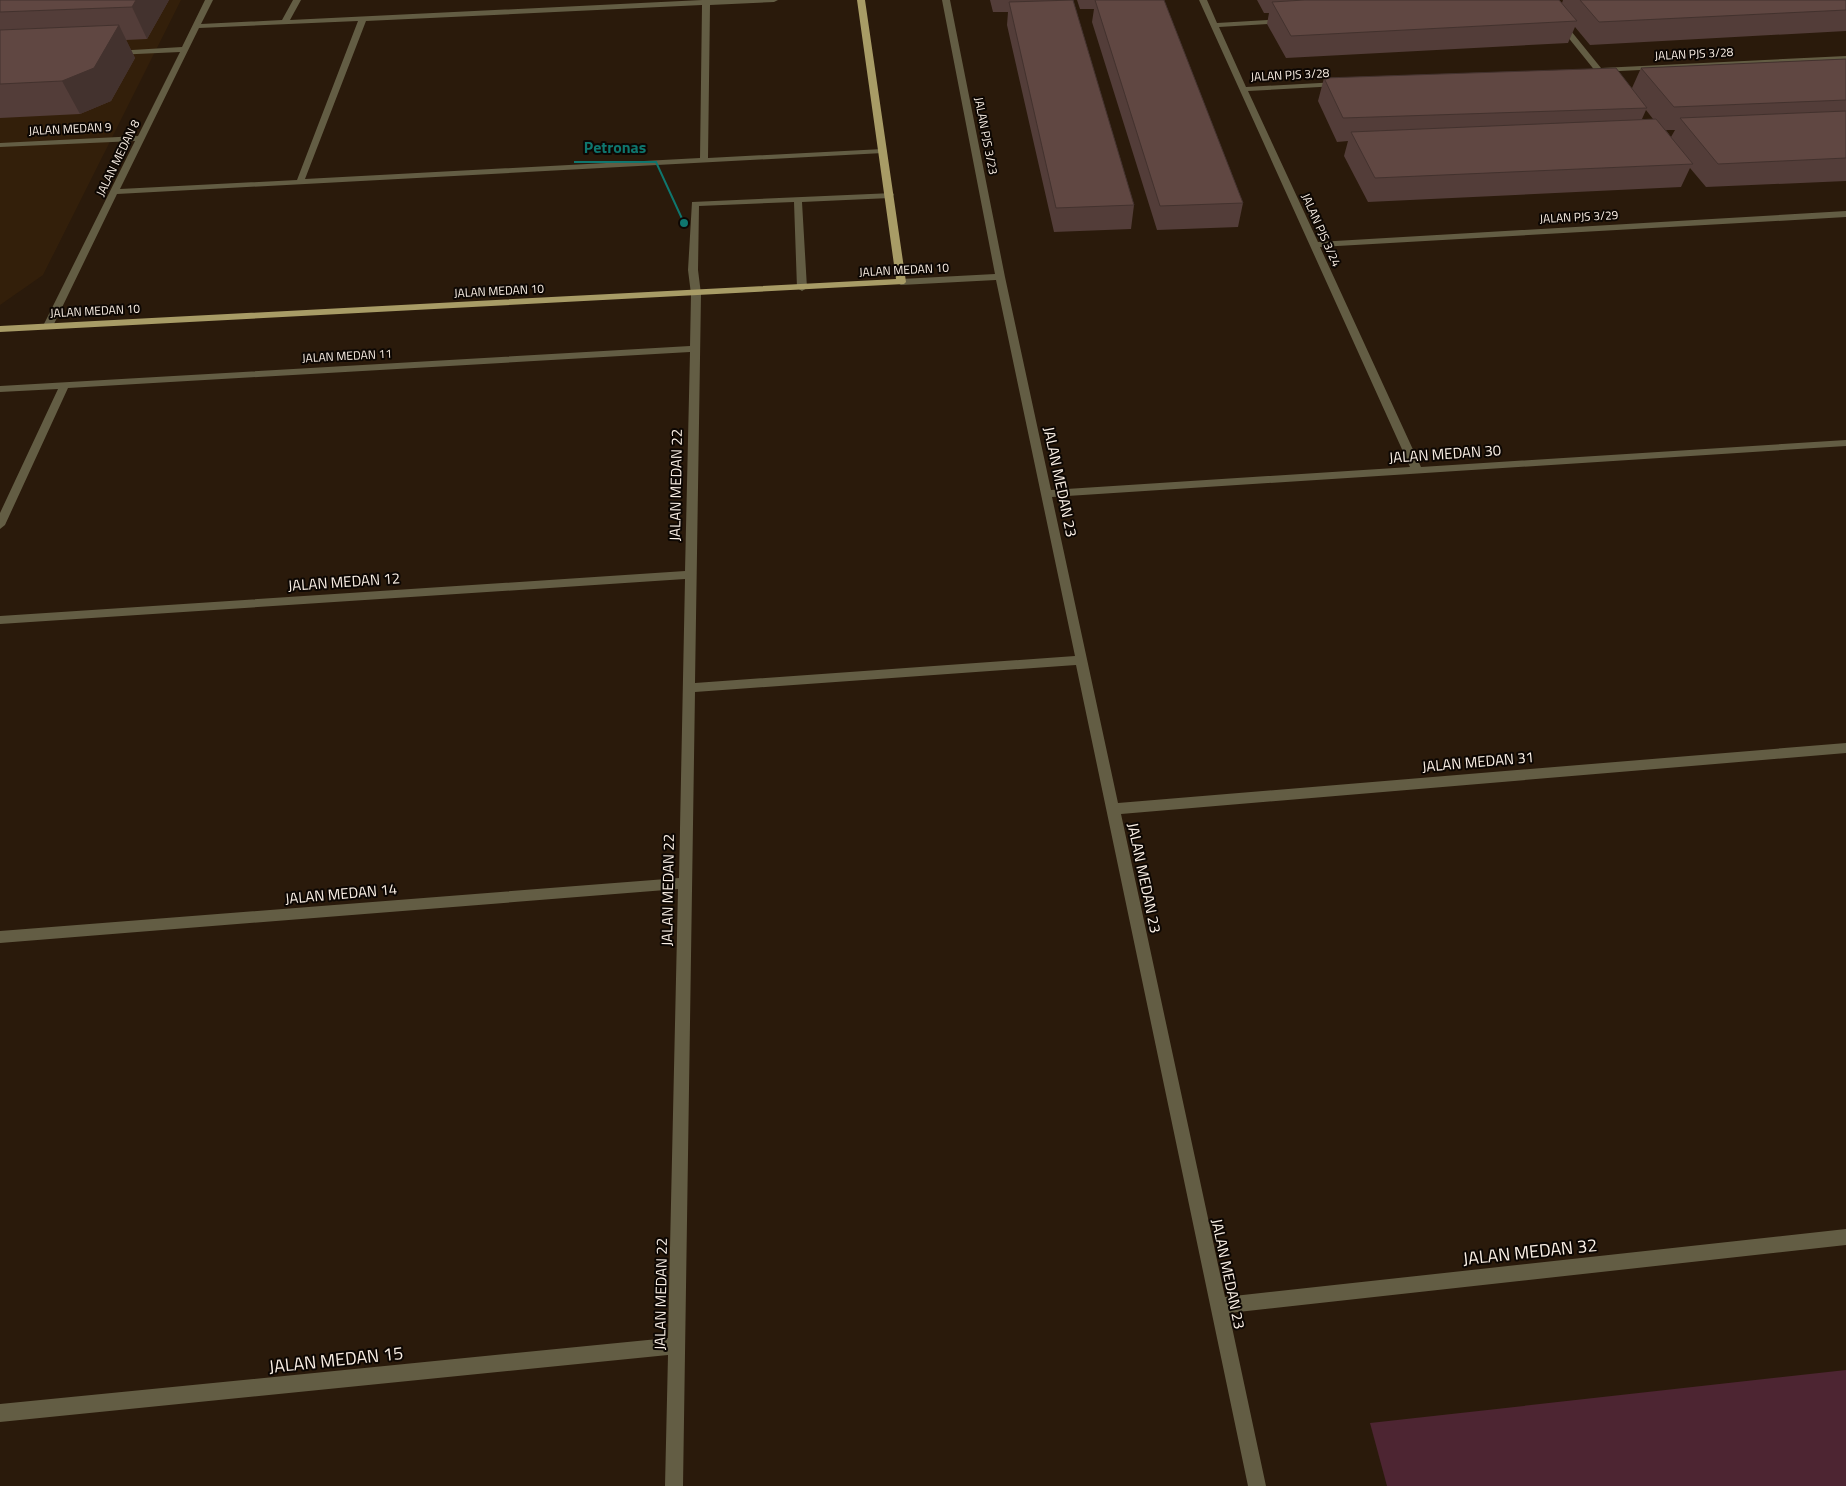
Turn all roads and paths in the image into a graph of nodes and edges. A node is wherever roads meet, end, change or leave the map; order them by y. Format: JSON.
{"nodes":[{"id":1,"x":209,"y":0,"type":"edge"},
{"id":2,"x":297,"y":0,"type":"edge"},
{"id":3,"x":774,"y":0,"type":"edge"},
{"id":4,"x":861,"y":0,"type":"edge"},
{"id":5,"x":946,"y":0,"type":"edge"},
{"id":6,"x":1203,"y":0,"type":"edge"},
{"id":7,"x":1542,"y":0,"type":"edge"},
{"id":8,"x":706,"y":2,"type":"edge"},
{"id":9,"x":1548,"y":7,"type":"junction"},
{"id":10,"x":1558,"y":7,"type":"edge"},
{"id":11,"x":1538,"y":8,"type":"edge"},
{"id":12,"x":363,"y":18,"type":"junction"},
{"id":13,"x":1293,"y":20,"type":"edge"},
{"id":14,"x":285,"y":22,"type":"junction"},
{"id":15,"x":1214,"y":24,"type":"junction"},
{"id":16,"x":197,"y":26,"type":"junction"},
{"id":17,"x":186,"y":49,"type":"junction"},
{"id":18,"x":108,"y":53,"type":"edge"},
{"id":19,"x":1846,"y":58,"type":"edge"},
{"id":20,"x":1599,"y":70,"type":"junction"},
{"id":21,"x":1590,"y":71,"type":"edge"},
{"id":22,"x":1342,"y":84,"type":"edge"},
{"id":23,"x":1244,"y":89,"type":"junction"},
{"id":24,"x":141,"y":138,"type":"junction"},
{"id":25,"x":0,"y":145,"type":"edge"},
{"id":26,"x":883,"y":151,"type":"junction"},
{"id":27,"x":704,"y":160,"type":"junction"},
{"id":28,"x":300,"y":182,"type":"junction"},
{"id":29,"x":114,"y":192,"type":"junction"},
{"id":30,"x":890,"y":195,"type":"junction"},
{"id":31,"x":798,"y":199,"type":"junction"},
{"id":32,"x":1846,"y":214,"type":"edge"},
{"id":33,"x":1314,"y":244,"type":"junction"},
{"id":34,"x":1000,"y":277,"type":"junction"},
{"id":35,"x":901,"y":282,"type":"junction"},
{"id":36,"x":802,"y":288,"type":"junction"},
{"id":37,"x":696,"y":294,"type":"junction"},
{"id":38,"x":48,"y":326,"type":"junction"},
{"id":39,"x":0,"y":329,"type":"edge"},
{"id":40,"x":695,"y":349,"type":"junction"},
{"id":41,"x":66,"y":385,"type":"junction"},
{"id":42,"x":0,"y":389,"type":"edge"},
{"id":43,"x":1846,"y":443,"type":"edge"},
{"id":44,"x":1417,"y":470,"type":"junction"},
{"id":45,"x":1046,"y":494,"type":"junction"},
{"id":46,"x":0,"y":526,"type":"edge"},
{"id":47,"x":690,"y":575,"type":"junction"},
{"id":48,"x":0,"y":620,"type":"edge"},
{"id":49,"x":1082,"y":660,"type":"junction"},
{"id":50,"x":688,"y":688,"type":"junction"},
{"id":51,"x":1846,"y":748,"type":"edge"},
{"id":52,"x":1113,"y":809,"type":"junction"},
{"id":53,"x":685,"y":883,"type":"junction"},
{"id":54,"x":0,"y":937,"type":"edge"},
{"id":55,"x":1846,"y":1237,"type":"edge"},
{"id":56,"x":1219,"y":1306,"type":"junction"},
{"id":57,"x":676,"y":1346,"type":"junction"},
{"id":58,"x":0,"y":1413,"type":"edge"},
{"id":59,"x":674,"y":1486,"type":"edge"},
{"id":60,"x":1257,"y":1486,"type":"edge"}],
"edges":[{"from":1,"to":16,"type":"street","name":"JALAN MEDAN 8"},
{"from":2,"to":14,"type":"street"},
{"from":3,"to":8,"type":"street"},
{"from":4,"to":26,"type":"main road"},
{"from":5,"to":34,"type":"street","name":"JALAN PJS 3/23"},
{"from":6,"to":15,"type":"street","name":"JALAN PJS 3/24"},
{"from":7,"to":9,"type":"street"},
{"from":8,"to":12,"type":"street"},
{"from":8,"to":27,"type":"street"},
{"from":9,"to":10,"type":"street"},
{"from":9,"to":11,"type":"street"},
{"from":9,"to":20,"type":"street"},
{"from":12,"to":14,"type":"street"},
{"from":12,"to":28,"type":"street"},
{"from":13,"to":15,"type":"street"},
{"from":14,"to":16,"type":"street"},
{"from":15,"to":23,"type":"street","name":"JALAN PJS 3/24"},
{"from":16,"to":17,"type":"street","name":"JALAN MEDAN 8"},
{"from":17,"to":18,"type":"street"},
{"from":17,"to":24,"type":"street","name":"JALAN MEDAN 8"},
{"from":19,"to":20,"type":"street","name":"JALAN PJS 3/28"},
{"from":20,"to":21,"type":"street","name":"JALAN PJS 3/28"},
{"from":22,"to":23,"type":"street","name":"JALAN PJS 3/28"},
{"from":23,"to":33,"type":"street","name":"JALAN PJS 3/24"},
{"from":24,"to":25,"type":"street","name":"JALAN MEDAN 9"},
{"from":24,"to":29,"type":"street","name":"JALAN MEDAN 8"},
{"from":26,"to":27,"type":"street"},
{"from":26,"to":30,"type":"main road"},
{"from":27,"to":28,"type":"street"},
{"from":28,"to":29,"type":"street"},
{"from":29,"to":38,"type":"street","name":"JALAN MEDAN 8"},
{"from":30,"to":31,"type":"street"},
{"from":30,"to":35,"type":"main road"},
{"from":31,"to":36,"type":"street"},
{"from":31,"to":37,"type":"street","name":"JALAN MEDAN 22"},
{"from":32,"to":33,"type":"street","name":"JALAN PJS 3/29"},
{"from":33,"to":44,"type":"street","name":"JALAN PJS 3/24"},
{"from":34,"to":35,"type":"street","name":"JALAN MEDAN 10"},
{"from":34,"to":45,"type":"street","name":"JALAN MEDAN 23"},
{"from":35,"to":36,"type":"main road","name":"JALAN MEDAN 10"},
{"from":36,"to":37,"type":"main road","name":"JALAN MEDAN 10"},
{"from":37,"to":38,"type":"main road","name":"JALAN MEDAN 10"},
{"from":37,"to":40,"type":"street","name":"JALAN MEDAN 22"},
{"from":38,"to":39,"type":"main road","name":"JALAN MEDAN 10"},
{"from":40,"to":41,"type":"street","name":"JALAN MEDAN 11"},
{"from":40,"to":47,"type":"street","name":"JALAN MEDAN 22"},
{"from":41,"to":42,"type":"street","name":"JALAN MEDAN 11"},
{"from":41,"to":46,"type":"street"},
{"from":43,"to":44,"type":"street","name":"JALAN MEDAN 30"},
{"from":44,"to":45,"type":"street","name":"JALAN MEDAN 30"},
{"from":45,"to":49,"type":"street","name":"JALAN MEDAN 23"},
{"from":47,"to":48,"type":"street","name":"JALAN MEDAN 12"},
{"from":47,"to":50,"type":"street","name":"JALAN MEDAN 22"},
{"from":49,"to":50,"type":"street"},
{"from":49,"to":52,"type":"street","name":"JALAN MEDAN 23"},
{"from":50,"to":53,"type":"street","name":"JALAN MEDAN 22"},
{"from":51,"to":52,"type":"street","name":"JALAN MEDAN 31"},
{"from":52,"to":56,"type":"street","name":"JALAN MEDAN 23"},
{"from":53,"to":54,"type":"street","name":"JALAN MEDAN 14"},
{"from":53,"to":57,"type":"street","name":"JALAN MEDAN 22"},
{"from":55,"to":56,"type":"street","name":"JALAN MEDAN 32"},
{"from":56,"to":60,"type":"street","name":"JALAN MEDAN 23"},
{"from":57,"to":58,"type":"street","name":"JALAN MEDAN 15"},
{"from":57,"to":59,"type":"street","name":"JALAN MEDAN 22"}]}
